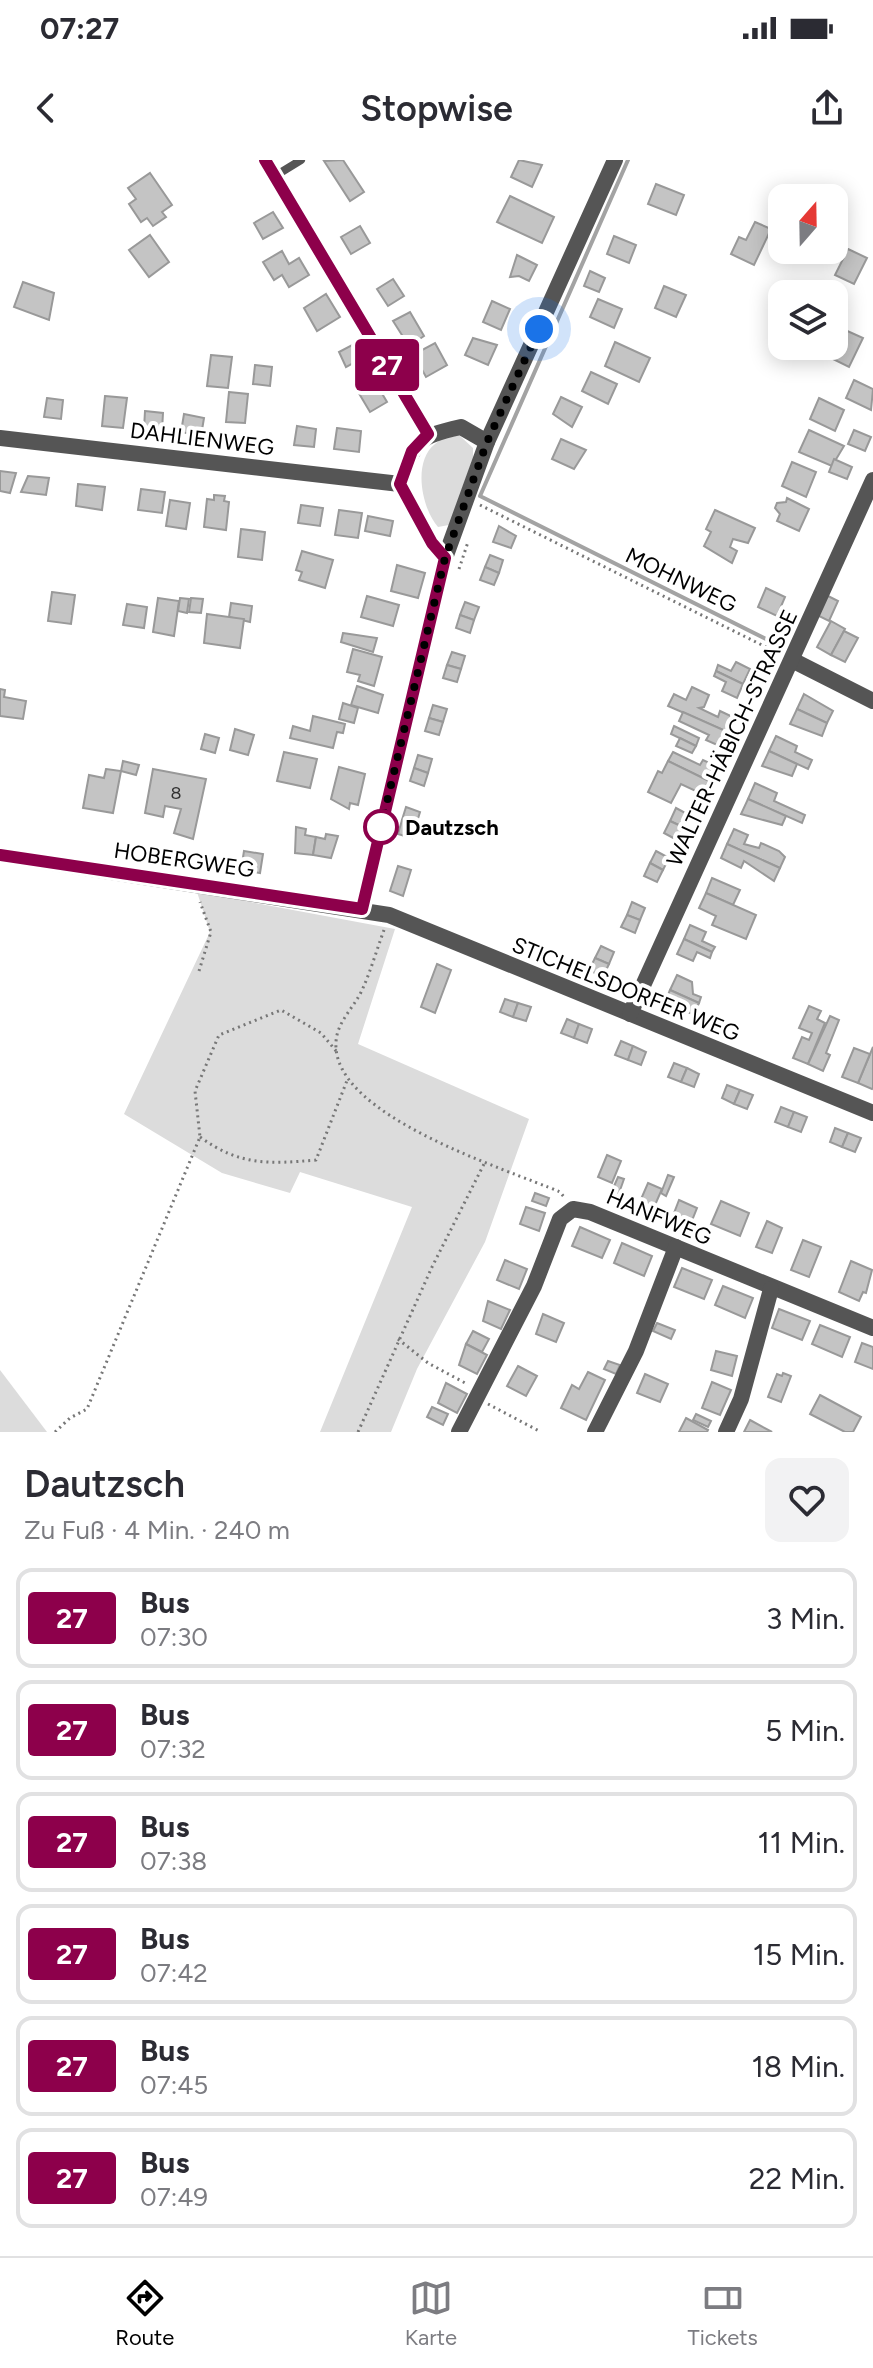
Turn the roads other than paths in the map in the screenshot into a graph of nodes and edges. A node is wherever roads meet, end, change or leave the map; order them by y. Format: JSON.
{"nodes":[{"id":1,"x":265,"y":160,"type":"edge"},
{"id":2,"x":301,"y":160,"type":"edge"},
{"id":3,"x":615,"y":160,"type":"edge"},
{"id":4,"x":274,"y":176,"type":"junction"},
{"id":5,"x":428,"y":434,"type":"junction"},
{"id":6,"x":0,"y":438,"type":"edge"},
{"id":7,"x":487,"y":442,"type":"junction"},
{"id":8,"x":873,"y":480,"type":"edge"},
{"id":9,"x":400,"y":484,"type":"junction"},
{"id":10,"x":445,"y":558,"type":"junction"},
{"id":11,"x":792,"y":660,"type":"junction"},
{"id":12,"x":873,"y":701,"type":"edge"},
{"id":13,"x":0,"y":855,"type":"edge"},
{"id":14,"x":362,"y":909,"type":"junction"},
{"id":15,"x":630,"y":1014,"type":"junction"},
{"id":16,"x":873,"y":1113,"type":"edge"},
{"id":17,"x":676,"y":1247,"type":"junction"},
{"id":18,"x":771,"y":1289,"type":"junction"},
{"id":19,"x":873,"y":1328,"type":"edge"},
{"id":20,"x":459,"y":1432,"type":"edge"},
{"id":21,"x":595,"y":1432,"type":"edge"},
{"id":22,"x":726,"y":1432,"type":"edge"}],
"edges":[{"from":1,"to":4,"type":"street"},
{"from":2,"to":4,"type":"lane"},
{"from":3,"to":7,"type":"street"},
{"from":4,"to":5,"type":"street"},
{"from":5,"to":7,"type":"street"},
{"from":5,"to":9,"type":"street"},
{"from":6,"to":9,"type":"street","name":"DAHLIENWEG"},
{"from":7,"to":10,"type":"street"},
{"from":8,"to":11,"type":"street","name":"WALTER-HÄBICH-STRASSE"},
{"from":9,"to":10,"type":"street"},
{"from":10,"to":14,"type":"street"},
{"from":11,"to":12,"type":"street"},
{"from":11,"to":15,"type":"street","name":"WALTER-HÄBICH-STRASSE"},
{"from":13,"to":14,"type":"street","name":"HOBERGWEG"},
{"from":14,"to":15,"type":"street","name":"STICHELSDORFER WEG"},
{"from":15,"to":16,"type":"street","name":"STICHELSDORFER WEG"},
{"from":17,"to":18,"type":"street","name":"HANFWEG"},
{"from":17,"to":20,"type":"street","name":"HANFWEG"},
{"from":17,"to":21,"type":"street"},
{"from":18,"to":19,"type":"street","name":"HANFWEG"},
{"from":18,"to":22,"type":"street"}]}
